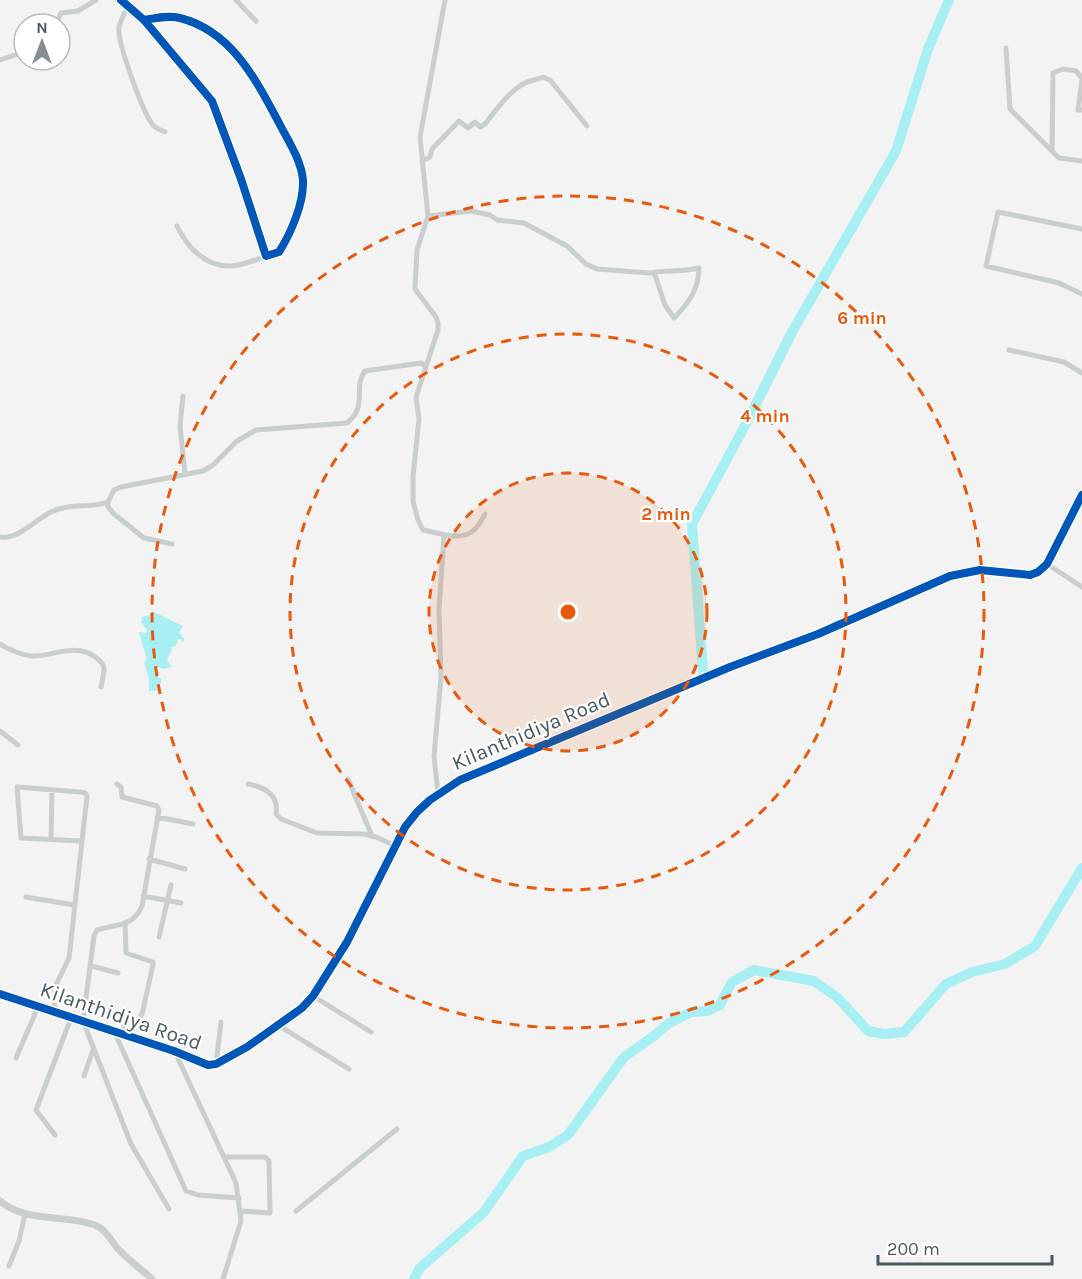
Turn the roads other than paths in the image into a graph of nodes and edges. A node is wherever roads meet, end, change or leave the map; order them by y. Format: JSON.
{"nodes":[{"id":1,"x":96,"y":0,"type":"edge"},
{"id":2,"x":121,"y":0,"type":"edge"},
{"id":3,"x":236,"y":0,"type":"edge"},
{"id":4,"x":445,"y":0,"type":"edge"},
{"id":5,"x":128,"y":6,"type":"junction"},
{"id":6,"x":70,"y":12,"type":"edge"},
{"id":7,"x":144,"y":20,"type":"junction"},
{"id":8,"x":256,"y":21,"type":"dead end"},
{"id":9,"x":1006,"y":48,"type":"dead end"},
{"id":10,"x":1082,"y":79,"type":"edge"},
{"id":11,"x":1082,"y":110,"type":"edge"},
{"id":12,"x":587,"y":126,"type":"dead end"},
{"id":13,"x":165,"y":132,"type":"dead end"},
{"id":14,"x":1052,"y":151,"type":"junction"},
{"id":15,"x":422,"y":161,"type":"junction"},
{"id":16,"x":1082,"y":161,"type":"edge"},
{"id":17,"x":428,"y":216,"type":"junction"},
{"id":18,"x":177,"y":226,"type":"dead end"},
{"id":19,"x":1082,"y":229,"type":"edge"},
{"id":20,"x":266,"y":256,"type":"junction"},
{"id":21,"x":654,"y":272,"type":"junction"},
{"id":22,"x":1082,"y":294,"type":"edge"},
{"id":23,"x":1009,"y":350,"type":"dead end"},
{"id":24,"x":426,"y":367,"type":"junction"},
{"id":25,"x":1082,"y":373,"type":"edge"},
{"id":26,"x":183,"y":396,"type":"dead end"},
{"id":27,"x":185,"y":474,"type":"junction"},
{"id":28,"x":1082,"y":495,"type":"edge"},
{"id":29,"x":108,"y":502,"type":"junction"},
{"id":30,"x":485,"y":514,"type":"dead end"},
{"id":31,"x":444,"y":534,"type":"junction"},
{"id":32,"x":0,"y":537,"type":"edge"},
{"id":33,"x":172,"y":544,"type":"dead end"},
{"id":34,"x":1047,"y":564,"type":"junction"},
{"id":35,"x":1082,"y":587,"type":"edge"},
{"id":36,"x":0,"y":644,"type":"edge"},
{"id":37,"x":101,"y":687,"type":"dead end"},
{"id":38,"x":0,"y":731,"type":"edge"},
{"id":39,"x":18,"y":745,"type":"dead end"},
{"id":40,"x":348,"y":779,"type":"dead end"},
{"id":41,"x":117,"y":784,"type":"dead end"},
{"id":42,"x":248,"y":784,"type":"dead end"},
{"id":43,"x":52,"y":790,"type":"junction"},
{"id":44,"x":438,"y":794,"type":"junction"},
{"id":45,"x":157,"y":817,"type":"junction"},
{"id":46,"x":193,"y":824,"type":"dead end"},
{"id":47,"x":372,"y":836,"type":"junction"},
{"id":48,"x":51,"y":838,"type":"junction"},
{"id":49,"x":82,"y":841,"type":"junction"},
{"id":50,"x":395,"y":846,"type":"junction"},
{"id":51,"x":149,"y":859,"type":"junction"},
{"id":52,"x":185,"y":869,"type":"dead end"},
{"id":53,"x":171,"y":885,"type":"dead end"},
{"id":54,"x":26,"y":897,"type":"dead end"},
{"id":55,"x":143,"y":897,"type":"junction"},
{"id":56,"x":168,"y":900,"type":"junction"},
{"id":57,"x":181,"y":903,"type":"dead end"},
{"id":58,"x":74,"y":905,"type":"junction"},
{"id":59,"x":125,"y":923,"type":"junction"},
{"id":60,"x":159,"y":937,"type":"dead end"},
{"id":61,"x":90,"y":966,"type":"junction"},
{"id":62,"x":118,"y":974,"type":"dead end"},
{"id":63,"x":0,"y":994,"type":"edge"},
{"id":64,"x":313,"y":996,"type":"junction"},
{"id":65,"x":38,"y":1007,"type":"junction"},
{"id":66,"x":54,"y":1013,"type":"junction"},
{"id":67,"x":71,"y":1018,"type":"junction"},
{"id":68,"x":83,"y":1021,"type":"junction"},
{"id":69,"x":221,"y":1022,"type":"dead end"},
{"id":70,"x":278,"y":1025,"type":"junction"},
{"id":71,"x":114,"y":1031,"type":"junction"},
{"id":72,"x":371,"y":1032,"type":"dead end"},
{"id":73,"x":122,"y":1034,"type":"junction"},
{"id":74,"x":93,"y":1050,"type":"junction"},
{"id":75,"x":174,"y":1051,"type":"junction"},
{"id":76,"x":16,"y":1058,"type":"dead end"},
{"id":77,"x":216,"y":1064,"type":"junction"},
{"id":78,"x":349,"y":1069,"type":"dead end"},
{"id":79,"x":84,"y":1076,"type":"dead end"},
{"id":80,"x":397,"y":1129,"type":"dead end"},
{"id":81,"x":55,"y":1135,"type":"dead end"},
{"id":82,"x":224,"y":1156,"type":"junction"},
{"id":83,"x":239,"y":1198,"type":"junction"},
{"id":84,"x":0,"y":1201,"type":"edge"},
{"id":85,"x":169,"y":1209,"type":"dead end"},
{"id":86,"x":240,"y":1211,"type":"junction"},
{"id":87,"x":296,"y":1211,"type":"dead end"},
{"id":88,"x":25,"y":1214,"type":"junction"},
{"id":89,"x":9,"y":1266,"type":"dead end"},
{"id":90,"x":152,"y":1279,"type":"edge"},
{"id":91,"x":223,"y":1279,"type":"edge"}],
"edges":[{"from":1,"to":6,"type":"street"},
{"from":2,"to":5,"type":"street"},
{"from":3,"to":8,"type":"street"},
{"from":4,"to":15,"type":"street"},
{"from":5,"to":7,"type":"street"},
{"from":5,"to":13,"type":"street"},
{"from":7,"to":20,"type":"street"},
{"from":7,"to":20,"type":"street"},
{"from":9,"to":14,"type":"street"},
{"from":10,"to":11,"type":"street"},
{"from":10,"to":14,"type":"street"},
{"from":12,"to":15,"type":"street"},
{"from":14,"to":16,"type":"street"},
{"from":15,"to":17,"type":"street"},
{"from":17,"to":21,"type":"street"},
{"from":17,"to":24,"type":"street"},
{"from":18,"to":20,"type":"street"},
{"from":19,"to":22,"type":"street"},
{"from":21,"to":21,"type":"street"},
{"from":23,"to":25,"type":"street"},
{"from":24,"to":27,"type":"street"},
{"from":24,"to":31,"type":"street"},
{"from":26,"to":27,"type":"street"},
{"from":27,"to":29,"type":"street"},
{"from":28,"to":34,"type":"street"},
{"from":29,"to":32,"type":"street"},
{"from":29,"to":33,"type":"street"},
{"from":30,"to":31,"type":"street"},
{"from":31,"to":44,"type":"street"},
{"from":34,"to":35,"type":"street"},
{"from":34,"to":44,"type":"street","name":"Kilanthidiya Road"},
{"from":36,"to":37,"type":"street"},
{"from":38,"to":39,"type":"street"},
{"from":40,"to":47,"type":"street"},
{"from":41,"to":45,"type":"street"},
{"from":42,"to":47,"type":"street"},
{"from":43,"to":48,"type":"street"},
{"from":43,"to":48,"type":"street"},
{"from":43,"to":49,"type":"street"},
{"from":44,"to":50,"type":"street","name":"Kilanthidiya Road"},
{"from":45,"to":46,"type":"street"},
{"from":45,"to":51,"type":"street"},
{"from":47,"to":50,"type":"street"},
{"from":48,"to":49,"type":"street"},
{"from":49,"to":58,"type":"street"},
{"from":50,"to":64,"type":"street","name":"Kilanthidiya Road"},
{"from":51,"to":52,"type":"street"},
{"from":51,"to":55,"type":"street"},
{"from":53,"to":56,"type":"street"},
{"from":54,"to":58,"type":"street"},
{"from":55,"to":56,"type":"street"},
{"from":55,"to":59,"type":"street"},
{"from":56,"to":57,"type":"street"},
{"from":56,"to":60,"type":"street"},
{"from":58,"to":66,"type":"street"},
{"from":59,"to":61,"type":"street"},
{"from":59,"to":73,"type":"street"},
{"from":61,"to":62,"type":"street"},
{"from":61,"to":68,"type":"street"},
{"from":63,"to":65,"type":"street","name":"Kilanthidiya Road"},
{"from":64,"to":70,"type":"street","name":"Kilanthidiya Road"},
{"from":64,"to":72,"type":"street"},
{"from":65,"to":66,"type":"street","name":"Kilanthidiya Road"},
{"from":65,"to":76,"type":"street"},
{"from":66,"to":67,"type":"street","name":"Kilanthidiya Road"},
{"from":67,"to":68,"type":"street","name":"Kilanthidiya Road"},
{"from":67,"to":81,"type":"street"},
{"from":68,"to":71,"type":"street","name":"Kilanthidiya Road"},
{"from":68,"to":74,"type":"street"},
{"from":69,"to":77,"type":"street"},
{"from":70,"to":77,"type":"street","name":"Kilanthidiya Road"},
{"from":70,"to":78,"type":"street"},
{"from":71,"to":73,"type":"street","name":"Kilanthidiya Road"},
{"from":71,"to":83,"type":"street"},
{"from":73,"to":75,"type":"street","name":"Kilanthidiya Road"},
{"from":74,"to":79,"type":"street"},
{"from":74,"to":85,"type":"street"},
{"from":75,"to":77,"type":"street","name":"Kilanthidiya Road"},
{"from":75,"to":82,"type":"street"},
{"from":80,"to":87,"type":"street"},
{"from":82,"to":83,"type":"street"},
{"from":82,"to":86,"type":"street"},
{"from":83,"to":86,"type":"street"},
{"from":84,"to":88,"type":"street"},
{"from":86,"to":91,"type":"street"},
{"from":88,"to":89,"type":"street"},
{"from":88,"to":90,"type":"street"}]}
